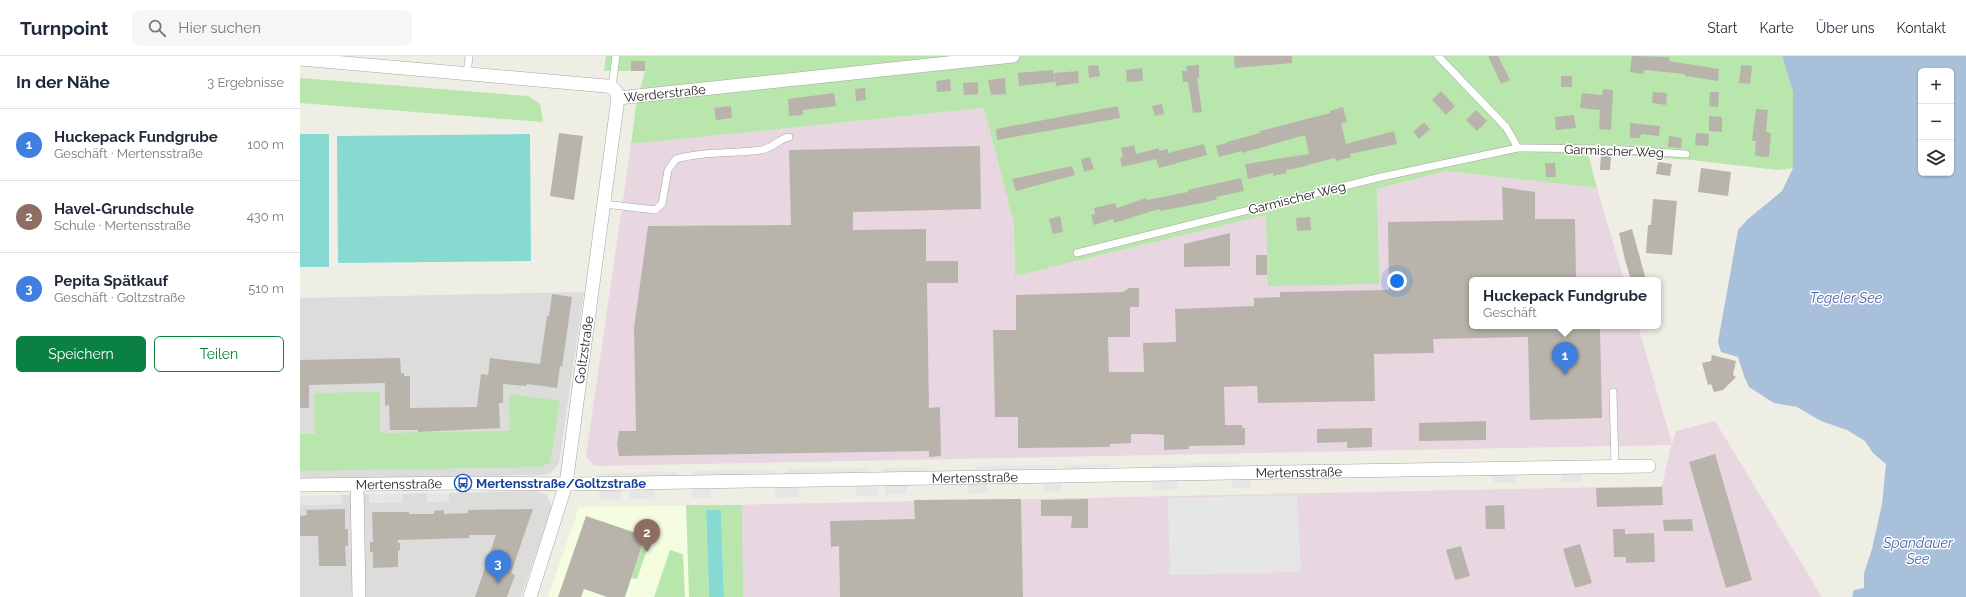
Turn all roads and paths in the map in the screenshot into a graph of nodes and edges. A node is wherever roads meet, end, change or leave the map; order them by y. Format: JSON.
{"nodes":[{"id":1,"x":469,"y":56,"type":"edge"},
{"id":2,"x":616,"y":56,"type":"edge"},
{"id":3,"x":1013,"y":56,"type":"edge"},
{"id":4,"x":1438,"y":56,"type":"edge"},
{"id":5,"x":300,"y":59,"type":"edge"},
{"id":6,"x":957,"y":59,"type":"edge"},
{"id":7,"x":467,"y":74,"type":"junction"},
{"id":8,"x":615,"y":93,"type":"junction"},
{"id":9,"x":789,"y":137,"type":"dead end"},
{"id":10,"x":1518,"y":148,"type":"junction"},
{"id":11,"x":1686,"y":154,"type":"dead end"},
{"id":12,"x":604,"y":204,"type":"junction"},
{"id":13,"x":1077,"y":253,"type":"dead end"},
{"id":14,"x":1612,"y":392,"type":"dead end"},
{"id":15,"x":1615,"y":466,"type":"junction"},
{"id":16,"x":1649,"y":466,"type":"dead end"},
{"id":17,"x":357,"y":484,"type":"junction"},
{"id":18,"x":566,"y":484,"type":"junction"},
{"id":19,"x":300,"y":485,"type":"edge"},
{"id":20,"x":359,"y":597,"type":"edge"},
{"id":21,"x":530,"y":597,"type":"edge"}],
"edges":[{"from":1,"to":7,"type":"lane"},
{"from":2,"to":8,"type":"lane"},
{"from":3,"to":6,"type":"street","name":"Werderstraße"},
{"from":4,"to":10,"type":"lane"},
{"from":5,"to":7,"type":"street","name":"Werderstraße"},
{"from":6,"to":8,"type":"street","name":"Werderstraße"},
{"from":7,"to":8,"type":"street","name":"Werderstraße"},
{"from":8,"to":12,"type":"street","name":"Goltzstraße"},
{"from":9,"to":12,"type":"lane"},
{"from":10,"to":11,"type":"lane","name":"Garmischer Weg"},
{"from":10,"to":13,"type":"lane","name":"Garmischer Weg"},
{"from":12,"to":18,"type":"street","name":"Goltzstraße"},
{"from":14,"to":15,"type":"lane"},
{"from":15,"to":16,"type":"street","name":"Mertensstraße"},
{"from":15,"to":18,"type":"street","name":"Mertensstraße"},
{"from":17,"to":18,"type":"street","name":"Mertensstraße"},
{"from":17,"to":19,"type":"street","name":"Mertensstraße"},
{"from":17,"to":20,"type":"street"},
{"from":18,"to":21,"type":"street","name":"Goltzstraße"}]}
